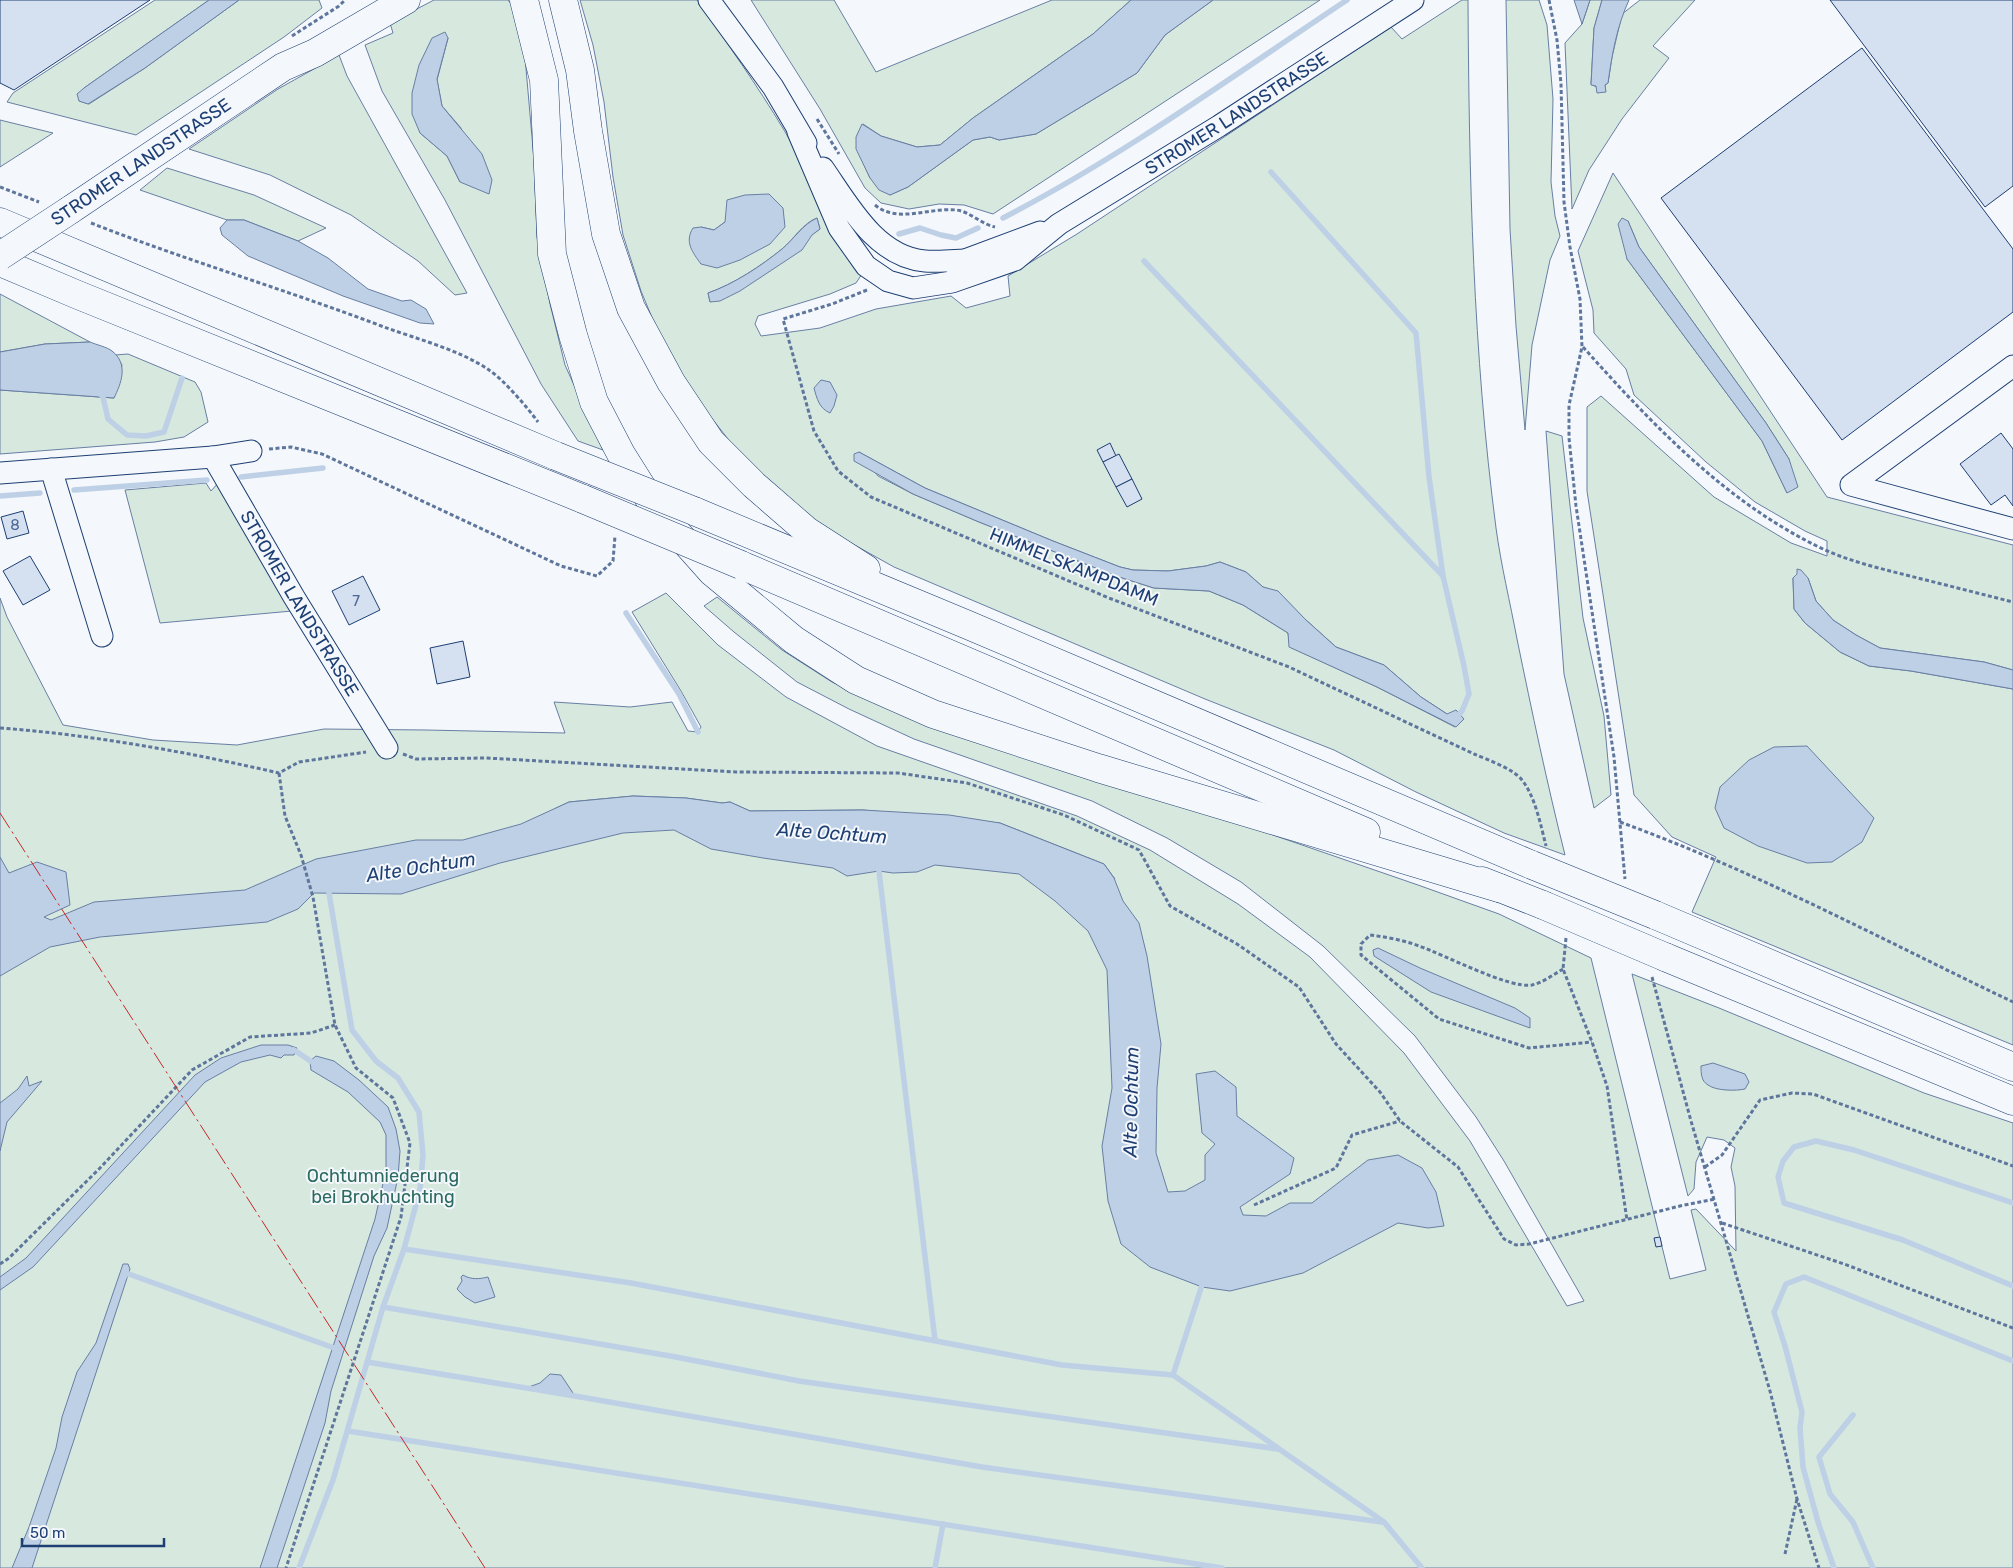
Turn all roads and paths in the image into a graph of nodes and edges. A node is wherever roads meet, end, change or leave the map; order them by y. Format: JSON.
{"nodes":[{"id":1,"x":406,"y":0,"type":"edge"},
{"id":2,"x":524,"y":0,"type":"edge"},
{"id":3,"x":563,"y":0,"type":"edge"},
{"id":4,"x":709,"y":0,"type":"edge"},
{"id":5,"x":1413,"y":0,"type":"edge"},
{"id":6,"x":1549,"y":0,"type":"edge"},
{"id":7,"x":363,"y":6,"type":"edge"},
{"id":8,"x":310,"y":41,"type":"junction"},
{"id":9,"x":816,"y":117,"type":"dead end"},
{"id":10,"x":798,"y":132,"type":"junction"},
{"id":11,"x":841,"y":157,"type":"dead end"},
{"id":12,"x":0,"y":187,"type":"edge"},
{"id":13,"x":872,"y":203,"type":"dead end"},
{"id":14,"x":66,"y":211,"type":"junction"},
{"id":15,"x":0,"y":222,"type":"edge"},
{"id":16,"x":1059,"y":224,"type":"junction"},
{"id":17,"x":998,"y":227,"type":"dead end"},
{"id":18,"x":0,"y":256,"type":"edge"},
{"id":19,"x":967,"y":260,"type":"junction"},
{"id":20,"x":0,"y":262,"type":"edge"},
{"id":21,"x":888,"y":281,"type":"junction"},
{"id":22,"x":1582,"y":347,"type":"junction"},
{"id":23,"x":2013,"y":366,"type":"edge"},
{"id":24,"x":541,"y":427,"type":"dead end"},
{"id":25,"x":251,"y":451,"type":"joint"},
{"id":26,"x":212,"y":457,"type":"junction"},
{"id":27,"x":51,"y":469,"type":"junction"},
{"id":28,"x":0,"y":473,"type":"edge"},
{"id":29,"x":2013,"y":529,"type":"edge"},
{"id":30,"x":614,"y":549,"type":"dead end"},
{"id":31,"x":2013,"y":602,"type":"edge"},
{"id":32,"x":968,"y":626,"type":"junction"},
{"id":33,"x":102,"y":636,"type":"dead end"},
{"id":34,"x":0,"y":728,"type":"edge"},
{"id":35,"x":386,"y":748,"type":"junction"},
{"id":36,"x":1614,"y":757,"type":"dead end"},
{"id":37,"x":280,"y":773,"type":"junction"},
{"id":38,"x":1620,"y":822,"type":"dead end"},
{"id":39,"x":1539,"y":856,"type":"junction"},
{"id":40,"x":1499,"y":888,"type":"junction"},
{"id":41,"x":1564,"y":930,"type":"dead end"},
{"id":42,"x":1563,"y":969,"type":"junction"},
{"id":43,"x":2013,"y":1002,"type":"edge"},
{"id":44,"x":335,"y":1025,"type":"junction"},
{"id":45,"x":1592,"y":1042,"type":"junction"},
{"id":46,"x":2013,"y":1067,"type":"edge"},
{"id":47,"x":2013,"y":1102,"type":"edge"},
{"id":48,"x":1400,"y":1121,"type":"junction"},
{"id":49,"x":2013,"y":1166,"type":"edge"},
{"id":50,"x":1715,"y":1199,"type":"junction"},
{"id":51,"x":1254,"y":1205,"type":"dead end"},
{"id":52,"x":1627,"y":1220,"type":"junction"},
{"id":53,"x":1722,"y":1223,"type":"junction"},
{"id":54,"x":0,"y":1264,"type":"edge"},
{"id":55,"x":2013,"y":1328,"type":"edge"},
{"id":56,"x":1797,"y":1499,"type":"junction"},
{"id":57,"x":1785,"y":1554,"type":"dead end"},
{"id":58,"x":286,"y":1568,"type":"edge"},
{"id":59,"x":1819,"y":1568,"type":"edge"}],
"edges":[{"from":1,"to":7,"type":"main road","name":"STROMER LANDSTRASSE"},
{"from":2,"to":40,"type":"main road"},
{"from":3,"to":32,"type":"main road"},
{"from":4,"to":10,"type":"street","name":"STROMER LANDSTRASSE"},
{"from":5,"to":16,"type":"street","name":"STROMER LANDSTRASSE"},
{"from":6,"to":22,"type":"path"},
{"from":7,"to":8,"type":"main road","name":"STROMER LANDSTRASSE"},
{"from":7,"to":8,"type":"path"},
{"from":8,"to":14,"type":"main road","name":"STROMER LANDSTRASSE"},
{"from":9,"to":11,"type":"path"},
{"from":10,"to":19,"type":"street","name":"STROMER LANDSTRASSE"},
{"from":10,"to":21,"type":"street","name":"STROMER LANDSTRASSE"},
{"from":12,"to":14,"type":"path"},
{"from":13,"to":17,"type":"path"},
{"from":14,"to":18,"type":"main road","name":"STROMER LANDSTRASSE","bridge":true},
{"from":14,"to":24,"type":"path"},
{"from":15,"to":32,"type":"main road","bridge":true},
{"from":16,"to":19,"type":"street","name":"STROMER LANDSTRASSE"},
{"from":16,"to":21,"type":"street","name":"STROMER LANDSTRASSE"},
{"from":19,"to":21,"type":"street","name":"STROMER LANDSTRASSE"},
{"from":20,"to":40,"type":"main road","bridge":true},
{"from":21,"to":39,"type":"path","name":"HIMMELSKAMPDAMM"},
{"from":22,"to":31,"type":"path"},
{"from":22,"to":36,"type":"path"},
{"from":23,"to":29,"type":"street"},
{"from":25,"to":26,"type":"street"},
{"from":25,"to":30,"type":"path"},
{"from":26,"to":27,"type":"street"},
{"from":26,"to":35,"type":"street","name":"STROMER LANDSTRASSE"},
{"from":27,"to":28,"type":"street"},
{"from":27,"to":33,"type":"street"},
{"from":32,"to":39,"type":"main road"},
{"from":34,"to":37,"type":"path"},
{"from":35,"to":37,"type":"path"},
{"from":35,"to":48,"type":"path"},
{"from":37,"to":44,"type":"path"},
{"from":38,"to":43,"type":"path"},
{"from":39,"to":46,"type":"main road","bridge":true},
{"from":40,"to":47,"type":"main road","bridge":true},
{"from":41,"to":42,"type":"path"},
{"from":42,"to":45,"type":"path"},
{"from":42,"to":45,"type":"path"},
{"from":44,"to":54,"type":"path"},
{"from":44,"to":58,"type":"path"},
{"from":45,"to":52,"type":"path"},
{"from":48,"to":51,"type":"path"},
{"from":48,"to":52,"type":"path"},
{"from":49,"to":50,"type":"path"},
{"from":50,"to":52,"type":"path"},
{"from":50,"to":53,"type":"path"},
{"from":53,"to":55,"type":"path"},
{"from":53,"to":56,"type":"path"},
{"from":56,"to":57,"type":"path"},
{"from":56,"to":59,"type":"path"}]}
